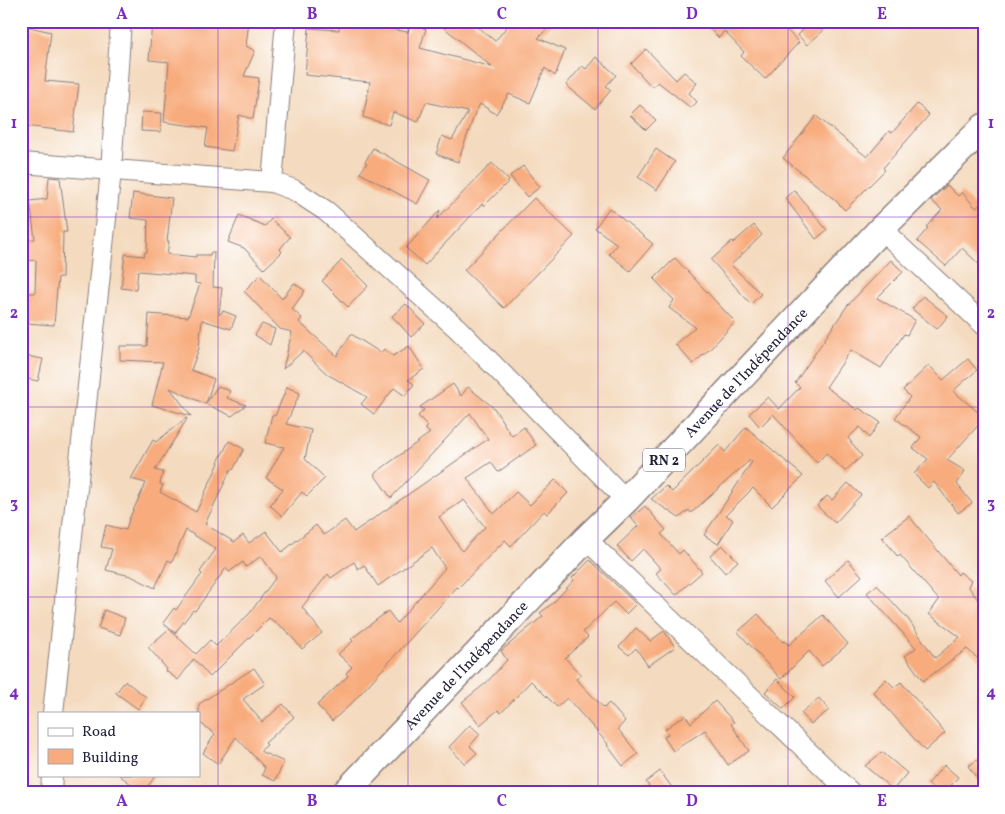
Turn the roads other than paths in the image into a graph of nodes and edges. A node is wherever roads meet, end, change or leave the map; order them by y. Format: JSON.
{"nodes":[{"id":1,"x":121,"y":21,"type":"edge"},
{"id":2,"x":286,"y":21,"type":"edge"},
{"id":3,"x":984,"y":127,"type":"edge"},
{"id":4,"x":21,"y":163,"type":"edge"},
{"id":5,"x":111,"y":171,"type":"junction"},
{"id":6,"x":272,"y":182,"type":"junction"},
{"id":7,"x":881,"y":229,"type":"junction"},
{"id":8,"x":984,"y":325,"type":"edge"},
{"id":9,"x":626,"y":500,"type":"junction"},
{"id":10,"x":586,"y":539,"type":"junction"},
{"id":11,"x":52,"y":712,"type":"edge"},
{"id":12,"x":52,"y":776,"type":"edge"},
{"id":13,"x":51,"y":793,"type":"edge"},
{"id":14,"x":345,"y":793,"type":"edge"},
{"id":15,"x":851,"y":793,"type":"edge"}],
"edges":[{"from":1,"to":5,"type":"street"},
{"from":2,"to":6,"type":"street"},
{"from":3,"to":7,"type":"main road","name":"Avenue de l'Indépendance","number":"RN 2"},
{"from":4,"to":5,"type":"street"},
{"from":5,"to":6,"type":"street"},
{"from":5,"to":11,"type":"street"},
{"from":6,"to":9,"type":"street"},
{"from":7,"to":8,"type":"street"},
{"from":7,"to":9,"type":"main road","name":"Avenue de l'Indépendance","number":"RN 2"},
{"from":9,"to":10,"type":"main road","name":"Avenue de l'Indépendance","number":"RN 2"},
{"from":10,"to":14,"type":"main road","name":"Avenue de l'Indépendance","number":"RN 2"},
{"from":10,"to":15,"type":"street"},
{"from":12,"to":13,"type":"street"}]}
